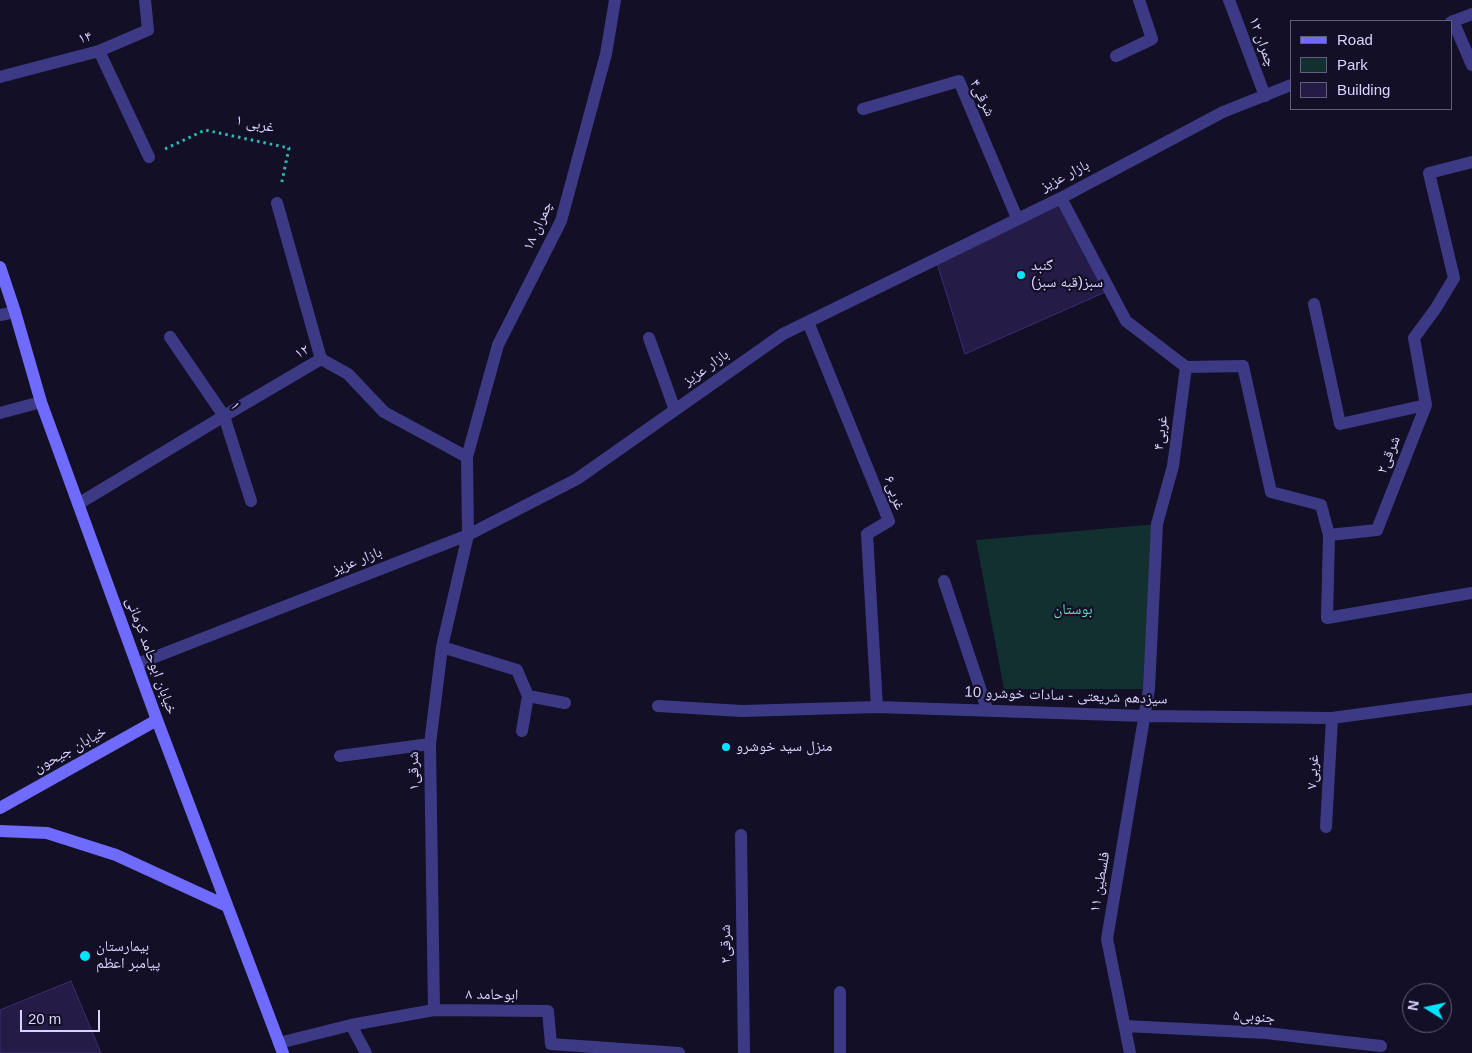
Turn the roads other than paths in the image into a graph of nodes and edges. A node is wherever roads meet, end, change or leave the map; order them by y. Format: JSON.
{"nodes":[{"id":1,"x":144,"y":0,"type":"edge"},
{"id":2,"x":615,"y":0,"type":"edge"},
{"id":3,"x":1139,"y":0,"type":"edge"},
{"id":4,"x":1229,"y":0,"type":"edge"},
{"id":5,"x":1472,"y":14,"type":"edge"},
{"id":6,"x":1452,"y":22,"type":"edge"},
{"id":7,"x":99,"y":51,"type":"junction"},
{"id":8,"x":1116,"y":56,"type":"dead end"},
{"id":9,"x":1472,"y":65,"type":"edge"},
{"id":10,"x":0,"y":77,"type":"edge"},
{"id":11,"x":1290,"y":85,"type":"edge"},
{"id":12,"x":1265,"y":96,"type":"junction"},
{"id":13,"x":862,"y":109,"type":"dead end"},
{"id":14,"x":149,"y":157,"type":"road end"},
{"id":15,"x":1472,"y":162,"type":"edge"},
{"id":16,"x":1061,"y":198,"type":"junction"},
{"id":17,"x":277,"y":202,"type":"road end"},
{"id":18,"x":1017,"y":218,"type":"junction"},
{"id":19,"x":0,"y":267,"type":"edge"},
{"id":20,"x":1314,"y":304,"type":"dead end"},
{"id":21,"x":15,"y":312,"type":"junction"},
{"id":22,"x":0,"y":314,"type":"edge"},
{"id":23,"x":808,"y":322,"type":"junction"},
{"id":24,"x":170,"y":336,"type":"dead end"},
{"id":25,"x":649,"y":338,"type":"dead end"},
{"id":26,"x":321,"y":359,"type":"junction"},
{"id":27,"x":1186,"y":367,"type":"junction"},
{"id":28,"x":41,"y":402,"type":"junction"},
{"id":29,"x":1426,"y":405,"type":"junction"},
{"id":30,"x":675,"y":410,"type":"junction"},
{"id":31,"x":0,"y":413,"type":"edge"},
{"id":32,"x":224,"y":416,"type":"junction"},
{"id":33,"x":467,"y":457,"type":"junction"},
{"id":34,"x":252,"y":501,"type":"dead end"},
{"id":35,"x":78,"y":504,"type":"junction"},
{"id":36,"x":468,"y":535,"type":"junction"},
{"id":37,"x":1329,"y":535,"type":"junction"},
{"id":38,"x":944,"y":581,"type":"dead end"},
{"id":39,"x":1472,"y":594,"type":"edge"},
{"id":40,"x":442,"y":647,"type":"junction"},
{"id":41,"x":137,"y":664,"type":"junction"},
{"id":42,"x":528,"y":696,"type":"junction"},
{"id":43,"x":1472,"y":699,"type":"edge"},
{"id":44,"x":565,"y":703,"type":"dead end"},
{"id":45,"x":658,"y":706,"type":"dead end"},
{"id":46,"x":877,"y":707,"type":"junction"},
{"id":47,"x":987,"y":710,"type":"junction"},
{"id":48,"x":1145,"y":716,"type":"junction"},
{"id":49,"x":1332,"y":718,"type":"junction"},
{"id":50,"x":157,"y":720,"type":"junction"},
{"id":51,"x":522,"y":731,"type":"dead end"},
{"id":52,"x":430,"y":744,"type":"junction"},
{"id":53,"x":340,"y":756,"type":"dead end"},
{"id":54,"x":0,"y":808,"type":"edge"},
{"id":55,"x":1326,"y":827,"type":"dead end"},
{"id":56,"x":0,"y":831,"type":"edge"},
{"id":57,"x":741,"y":835,"type":"dead end"},
{"id":58,"x":227,"y":906,"type":"junction"},
{"id":59,"x":840,"y":992,"type":"dead end"},
{"id":60,"x":434,"y":1010,"type":"junction"},
{"id":61,"x":351,"y":1025,"type":"junction"},
{"id":62,"x":1125,"y":1026,"type":"junction"},
{"id":63,"x":1381,"y":1046,"type":"dead end"},
{"id":64,"x":281,"y":1048,"type":"edge"},
{"id":65,"x":366,"y":1053,"type":"edge"},
{"id":66,"x":679,"y":1053,"type":"edge"},
{"id":67,"x":744,"y":1053,"type":"edge"},
{"id":68,"x":840,"y":1053,"type":"edge"},
{"id":69,"x":1130,"y":1053,"type":"edge"}],
"edges":[{"from":1,"to":7,"type":"street","name":"۱۴"},
{"from":2,"to":33,"type":"street","name":"چمران ۱۸"},
{"from":3,"to":8,"type":"street"},
{"from":4,"to":12,"type":"street","name":"چمران ۱۲"},
{"from":5,"to":6,"type":"street"},
{"from":6,"to":9,"type":"street"},
{"from":7,"to":10,"type":"street","name":"۱۴"},
{"from":7,"to":14,"type":"street"},
{"from":11,"to":12,"type":"street","name":"بازار عزیز"},
{"from":12,"to":16,"type":"street","name":"بازار عزیز"},
{"from":13,"to":18,"type":"street","name":"شرقی۴"},
{"from":15,"to":29,"type":"street"},
{"from":16,"to":18,"type":"street","name":"بازار عزیز"},
{"from":16,"to":27,"type":"street"},
{"from":17,"to":26,"type":"street"},
{"from":18,"to":23,"type":"street","name":"بازار عزیز"},
{"from":19,"to":21,"type":"main road","name":"خیابان ابوحامد کرمانی"},
{"from":20,"to":29,"type":"street"},
{"from":21,"to":22,"type":"street"},
{"from":21,"to":28,"type":"main road","name":"خیابان ابوحامد کرمانی"},
{"from":23,"to":30,"type":"street","name":"بازار عزیز"},
{"from":23,"to":46,"type":"street","name":"غربی۶"},
{"from":24,"to":32,"type":"street","name":"۱"},
{"from":25,"to":30,"type":"street"},
{"from":26,"to":32,"type":"street","name":"۱۲"},
{"from":26,"to":33,"type":"street","name":"۱۲"},
{"from":27,"to":37,"type":"street"},
{"from":27,"to":48,"type":"street","name":"غربی۴"},
{"from":28,"to":31,"type":"street"},
{"from":28,"to":35,"type":"main road","name":"خیابان ابوحامد کرمانی"},
{"from":29,"to":37,"type":"street","name":"شرقی۲"},
{"from":30,"to":36,"type":"street","name":"بازار عزیز"},
{"from":32,"to":34,"type":"street","name":"۱"},
{"from":32,"to":35,"type":"street","name":"۱۲"},
{"from":33,"to":36,"type":"street"},
{"from":35,"to":41,"type":"main road","name":"خیابان ابوحامد کرمانی"},
{"from":36,"to":40,"type":"street","name":"شرقی۱"},
{"from":36,"to":41,"type":"street","name":"بازار عزیز"},
{"from":37,"to":39,"type":"street"},
{"from":38,"to":47,"type":"street"},
{"from":40,"to":42,"type":"street"},
{"from":40,"to":52,"type":"street","name":"شرقی۱"},
{"from":41,"to":50,"type":"main road","name":"خیابان ابوحامد کرمانی"},
{"from":42,"to":44,"type":"street"},
{"from":42,"to":51,"type":"street"},
{"from":43,"to":49,"type":"street","name":"سیزدهم شریعتی - سادات خوشرو 10"},
{"from":45,"to":46,"type":"street","name":"سیزدهم شریعتی - سادات خوشرو 10"},
{"from":46,"to":47,"type":"street","name":"سیزدهم شریعتی - سادات خوشرو 10"},
{"from":47,"to":48,"type":"street","name":"سیزدهم شریعتی - سادات خوشرو 10"},
{"from":48,"to":49,"type":"street","name":"سیزدهم شریعتی - سادات خوشرو 10"},
{"from":48,"to":62,"type":"street","name":"فلسطین ۱۱"},
{"from":49,"to":55,"type":"street","name":"غربی۷"},
{"from":50,"to":54,"type":"main road","name":"خیابان جیحون"},
{"from":50,"to":58,"type":"main road","name":"خیابان ابوحامد کرمانی"},
{"from":52,"to":53,"type":"street"},
{"from":52,"to":60,"type":"street","name":"شرقی۱"},
{"from":56,"to":58,"type":"main road"},
{"from":57,"to":67,"type":"street","name":"شرقی۲"},
{"from":58,"to":64,"type":"main road","name":"خیابان ابوحامد کرمانی"},
{"from":59,"to":68,"type":"street"},
{"from":60,"to":61,"type":"street","name":"ابوحامد ۸"},
{"from":60,"to":66,"type":"street","name":"ابوحامد ۸"},
{"from":61,"to":64,"type":"street","name":"ابوحامد ۸"},
{"from":61,"to":65,"type":"street"},
{"from":62,"to":63,"type":"street","name":"جنوبی۵"},
{"from":62,"to":69,"type":"street","name":"فلسطین ۱۱"}]}
